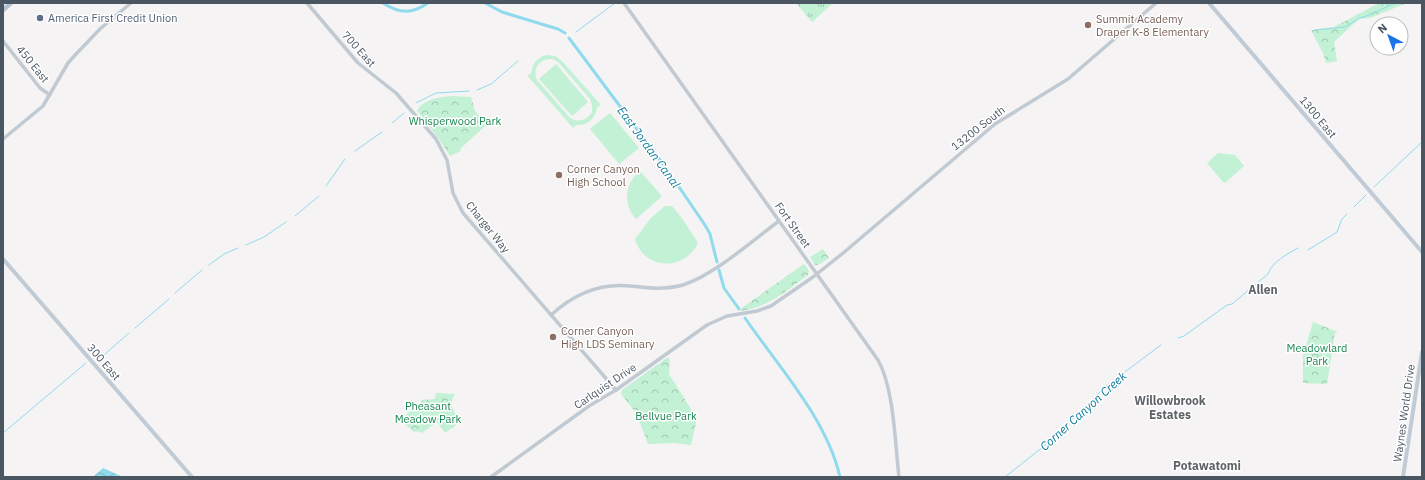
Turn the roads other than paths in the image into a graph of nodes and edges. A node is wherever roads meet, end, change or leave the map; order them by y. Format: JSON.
{"nodes":[{"id":1,"x":11,"y":3,"type":"edge"},
{"id":2,"x":130,"y":3,"type":"edge"},
{"id":3,"x":307,"y":3,"type":"edge"},
{"id":4,"x":624,"y":3,"type":"edge"},
{"id":5,"x":1156,"y":3,"type":"edge"},
{"id":6,"x":1209,"y":3,"type":"edge"},
{"id":7,"x":3,"y":10,"type":"edge"},
{"id":8,"x":3,"y":41,"type":"edge"},
{"id":9,"x":50,"y":95,"type":"junction"},
{"id":10,"x":404,"y":101,"type":"joint"},
{"id":11,"x":3,"y":139,"type":"edge"},
{"id":12,"x":779,"y":221,"type":"junction"},
{"id":13,"x":1414,"y":242,"type":"junction"},
{"id":14,"x":1422,"y":247,"type":"edge"},
{"id":15,"x":1422,"y":252,"type":"edge"},
{"id":16,"x":3,"y":259,"type":"edge"},
{"id":17,"x":816,"y":274,"type":"junction"},
{"id":18,"x":551,"y":315,"type":"junction"},
{"id":19,"x":1422,"y":352,"type":"edge"},
{"id":20,"x":616,"y":390,"type":"junction"},
{"id":21,"x":192,"y":477,"type":"edge"},
{"id":22,"x":491,"y":477,"type":"edge"},
{"id":23,"x":899,"y":477,"type":"edge"},
{"id":24,"x":1403,"y":477,"type":"edge"}],
"edges":[{"from":1,"to":7,"type":"main road"},
{"from":2,"to":9,"type":"street"},
{"from":3,"to":10,"type":"street","name":"700 East"},
{"from":4,"to":12,"type":"street","name":"Fort Street"},
{"from":5,"to":17,"type":"street","name":"13200 South"},
{"from":6,"to":13,"type":"main road","name":"1300 East"},
{"from":8,"to":9,"type":"street","name":"450 East"},
{"from":9,"to":11,"type":"street"},
{"from":10,"to":18,"type":"street","name":"Charger Way"},
{"from":12,"to":17,"type":"street","name":"Fort Street"},
{"from":12,"to":18,"type":"street"},
{"from":13,"to":14,"type":"main road","name":"1300 East"},
{"from":13,"to":15,"type":"main road","name":"1300 East"},
{"from":16,"to":21,"type":"main road","name":"300 East"},
{"from":17,"to":20,"type":"street","name":"Carlquist Drive"},
{"from":17,"to":23,"type":"street","name":"Fort Street"},
{"from":18,"to":20,"type":"street"},
{"from":19,"to":24,"type":"main road","name":"Waynes World Drive"},
{"from":20,"to":22,"type":"street","name":"Carlquist Drive"}]}
